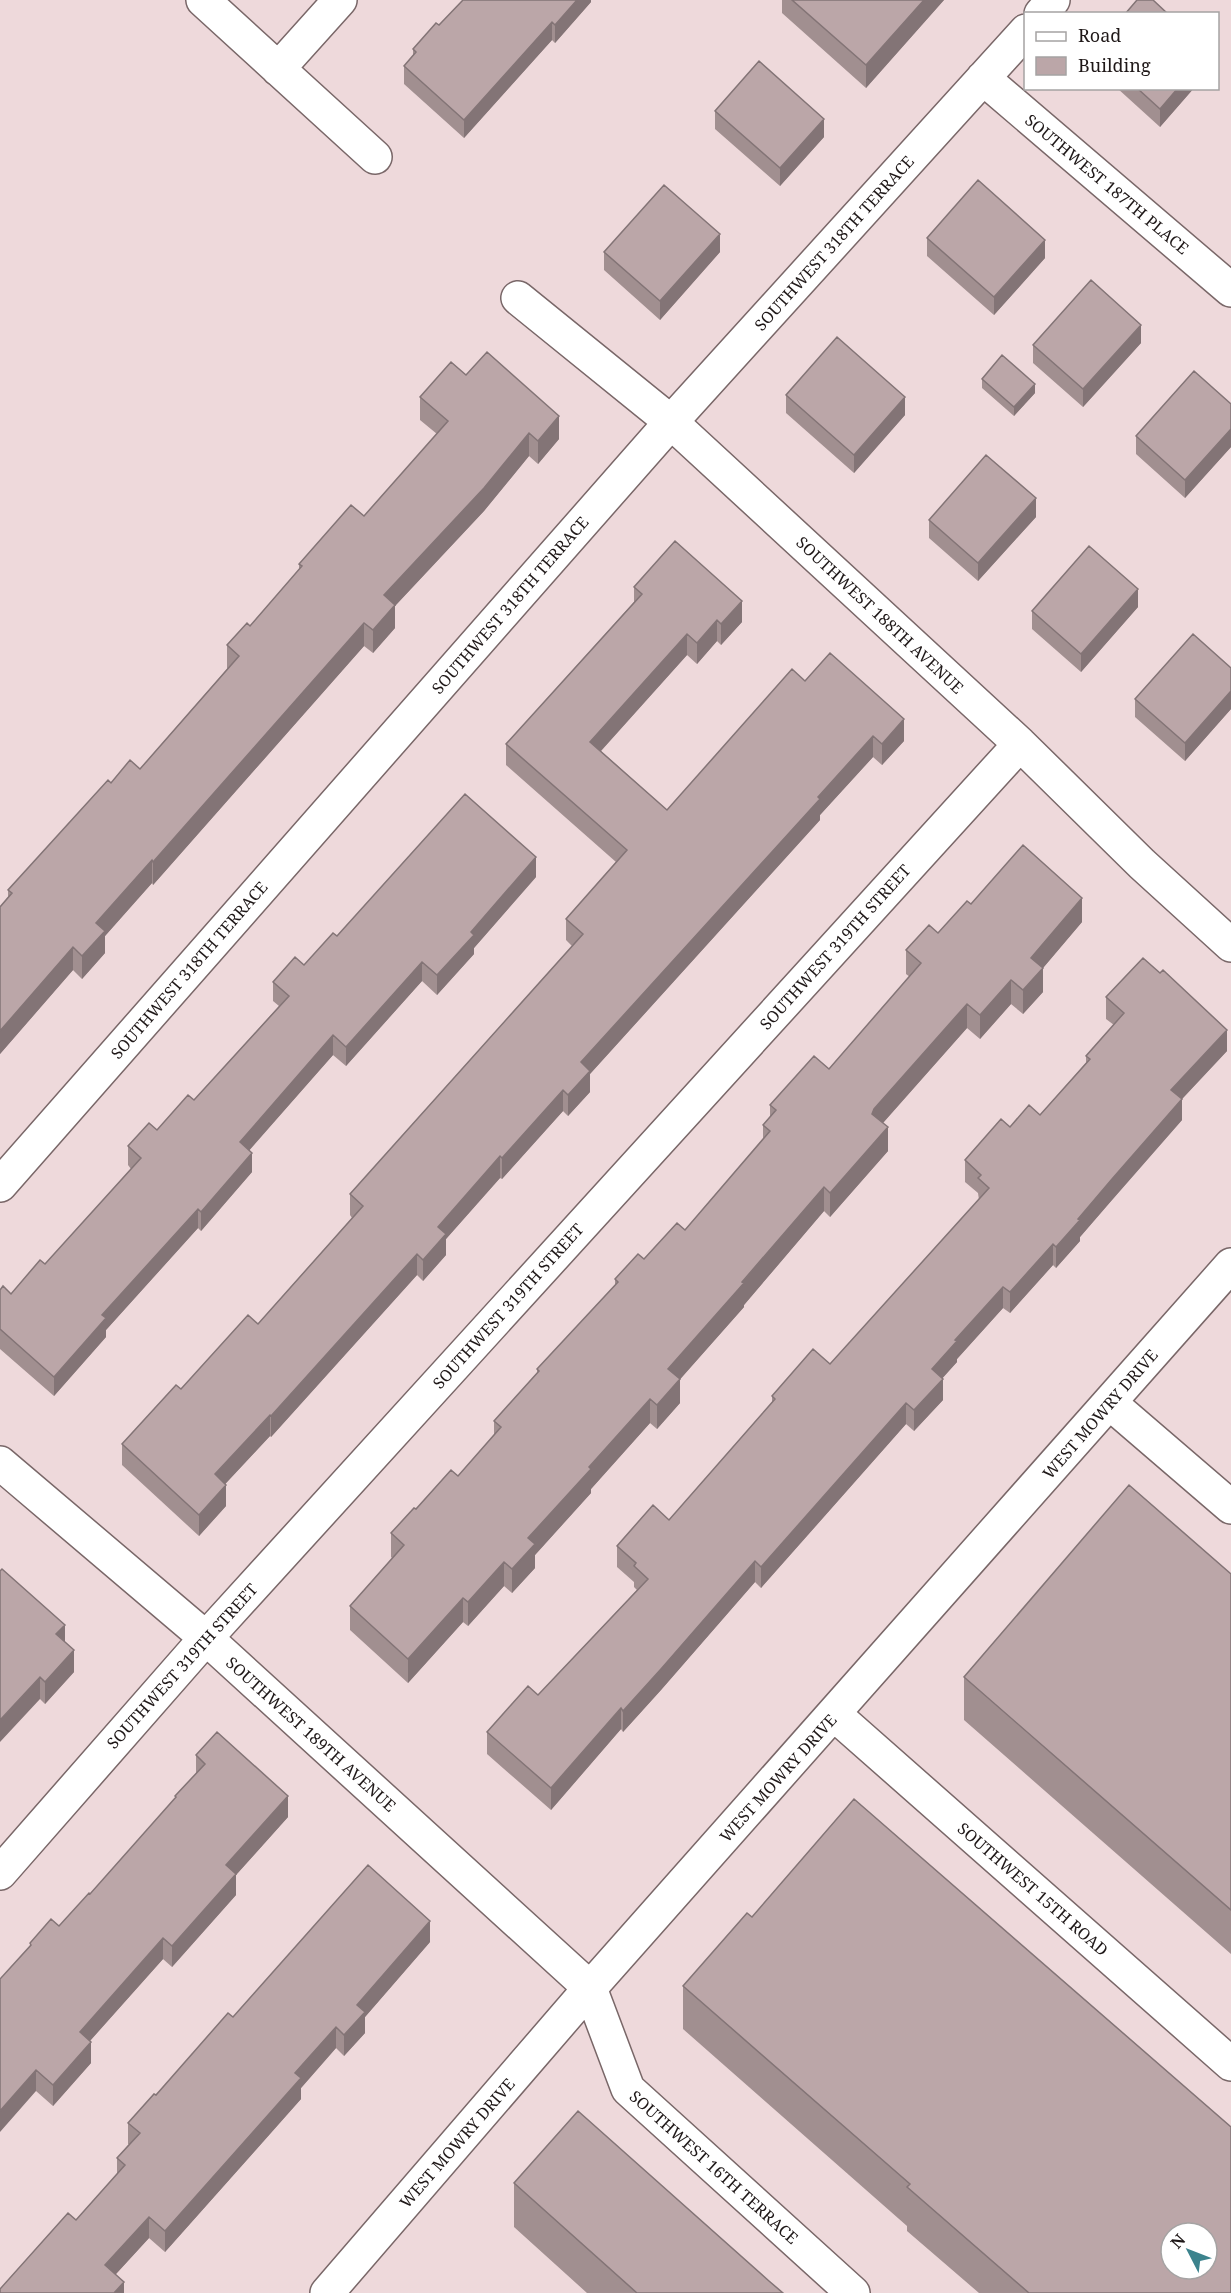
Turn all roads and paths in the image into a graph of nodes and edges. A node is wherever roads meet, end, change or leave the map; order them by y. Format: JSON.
{"nodes":[{"id":1,"x":202,"y":0,"type":"edge"},
{"id":2,"x":340,"y":0,"type":"edge"},
{"id":3,"x":1053,"y":0,"type":"edge"},
{"id":4,"x":1043,"y":12,"type":"edge"},
{"id":5,"x":1024,"y":33,"type":"edge"},
{"id":6,"x":278,"y":69,"type":"junction"},
{"id":7,"x":983,"y":78,"type":"junction"},
{"id":8,"x":375,"y":157,"type":"dead end"},
{"id":9,"x":1231,"y":290,"type":"edge"},
{"id":10,"x":518,"y":298,"type":"dead end"},
{"id":11,"x":671,"y":422,"type":"junction"},
{"id":12,"x":1020,"y":744,"type":"junction"},
{"id":13,"x":1231,"y":945,"type":"edge"},
{"id":14,"x":0,"y":1185,"type":"edge"},
{"id":15,"x":1231,"y":1265,"type":"edge"},
{"id":16,"x":1110,"y":1403,"type":"junction"},
{"id":17,"x":0,"y":1463,"type":"edge"},
{"id":18,"x":1231,"y":1507,"type":"edge"},
{"id":19,"x":206,"y":1638,"type":"junction"},
{"id":20,"x":834,"y":1714,"type":"junction"},
{"id":21,"x":0,"y":1873,"type":"edge"},
{"id":22,"x":590,"y":1988,"type":"junction"},
{"id":23,"x":1231,"y":2064,"type":"edge"},
{"id":24,"x":327,"y":2293,"type":"edge"},
{"id":25,"x":853,"y":2293,"type":"edge"}],
"edges":[{"from":1,"to":6,"type":"street"},
{"from":2,"to":6,"type":"street"},
{"from":3,"to":4,"type":"street"},
{"from":5,"to":7,"type":"street","name":"SOUTHWEST 318TH TERRACE"},
{"from":6,"to":8,"type":"street"},
{"from":7,"to":9,"type":"street","name":"SOUTHWEST 187TH PLACE"},
{"from":7,"to":11,"type":"street","name":"SOUTHWEST 318TH TERRACE"},
{"from":10,"to":11,"type":"street","name":"SOUTHWEST 188TH AVENUE"},
{"from":11,"to":12,"type":"street","name":"SOUTHWEST 188TH AVENUE"},
{"from":11,"to":14,"type":"street","name":"SOUTHWEST 318TH TERRACE"},
{"from":12,"to":13,"type":"street","name":"SOUTHWEST 188TH AVENUE"},
{"from":12,"to":19,"type":"street","name":"SOUTHWEST 319TH STREET"},
{"from":15,"to":16,"type":"street","name":"WEST MOWRY DRIVE"},
{"from":16,"to":18,"type":"street"},
{"from":16,"to":20,"type":"street","name":"WEST MOWRY DRIVE"},
{"from":17,"to":19,"type":"street","name":"SOUTHWEST 189TH AVENUE"},
{"from":19,"to":21,"type":"street","name":"SOUTHWEST 319TH STREET"},
{"from":19,"to":22,"type":"street","name":"SOUTHWEST 189TH AVENUE"},
{"from":20,"to":22,"type":"street","name":"WEST MOWRY DRIVE"},
{"from":20,"to":23,"type":"street","name":"SOUTHWEST 15TH ROAD"},
{"from":22,"to":24,"type":"street","name":"WEST MOWRY DRIVE"},
{"from":22,"to":25,"type":"street","name":"SOUTHWEST 16TH TERRACE"}]}
